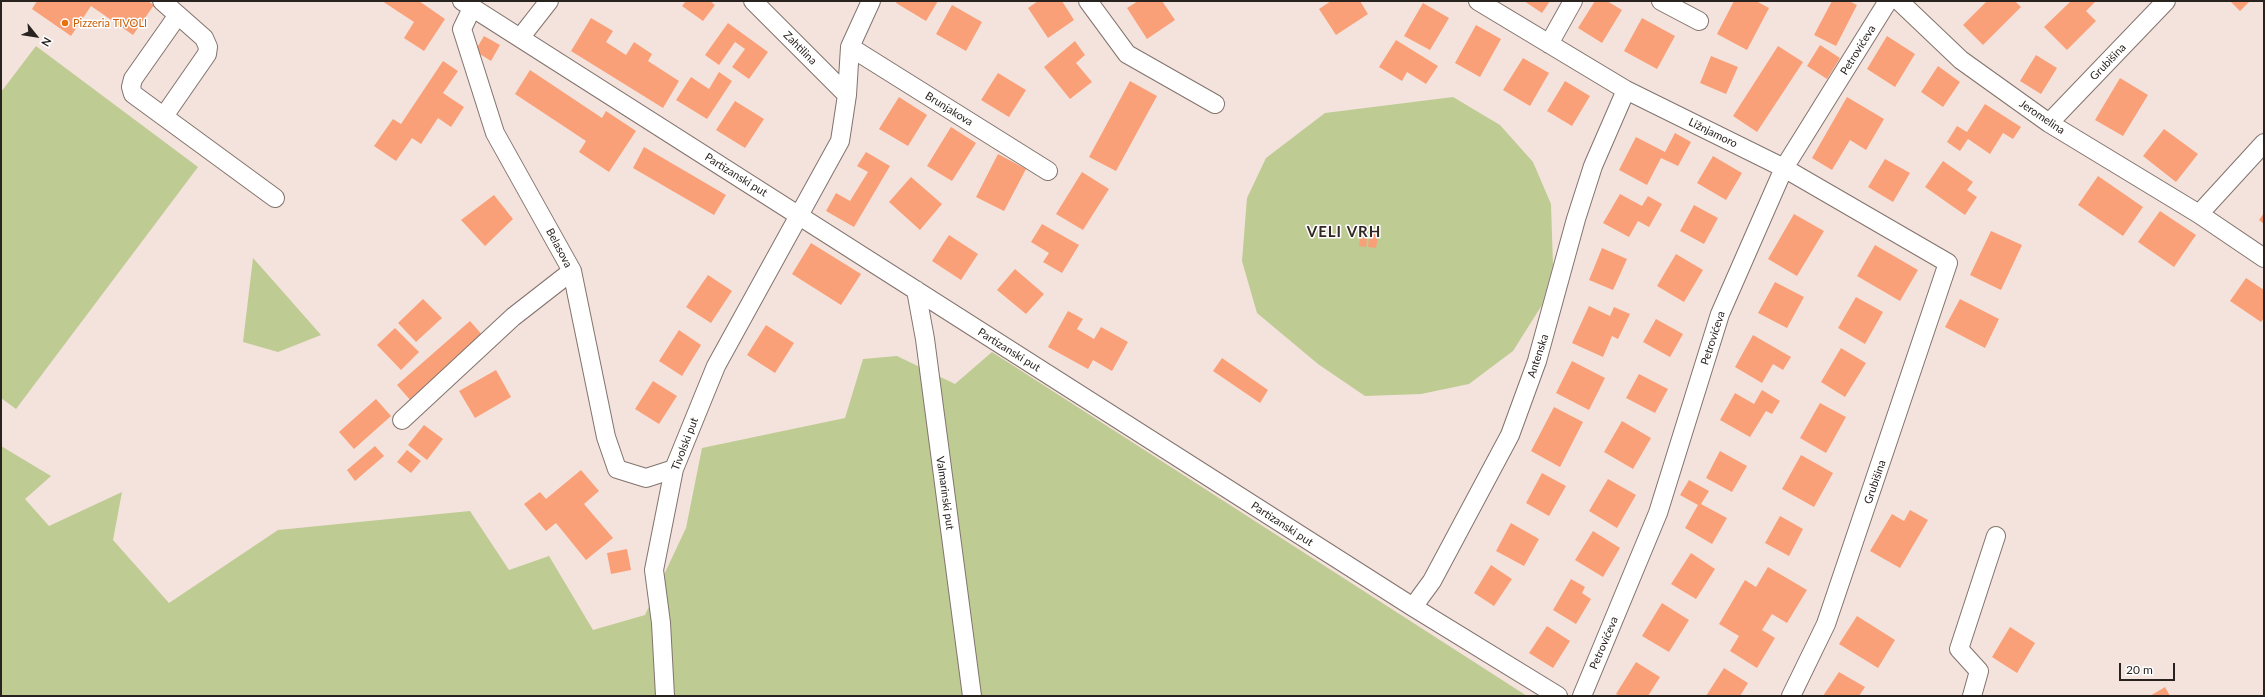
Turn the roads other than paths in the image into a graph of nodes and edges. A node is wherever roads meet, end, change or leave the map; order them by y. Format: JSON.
{"nodes":[{"id":1,"x":162,"y":1,"type":"edge"},
{"id":2,"x":549,"y":1,"type":"edge"},
{"id":3,"x":753,"y":1,"type":"edge"},
{"id":4,"x":871,"y":1,"type":"edge"},
{"id":5,"x":1088,"y":1,"type":"edge"},
{"id":6,"x":1478,"y":1,"type":"edge"},
{"id":7,"x":1573,"y":1,"type":"edge"},
{"id":8,"x":1661,"y":1,"type":"edge"},
{"id":9,"x":1888,"y":1,"type":"edge"},
{"id":10,"x":1899,"y":1,"type":"edge"},
{"id":11,"x":2166,"y":1,"type":"edge"},
{"id":12,"x":467,"y":4,"type":"edge"},
{"id":13,"x":178,"y":15,"type":"junction"},
{"id":14,"x":1699,"y":21,"type":"dead end"},
{"id":15,"x":520,"y":38,"type":"junction"},
{"id":16,"x":1549,"y":44,"type":"junction"},
{"id":17,"x":850,"y":47,"type":"junction"},
{"id":18,"x":1626,"y":90,"type":"junction"},
{"id":19,"x":847,"y":95,"type":"junction"},
{"id":20,"x":1215,"y":104,"type":"dead end"},
{"id":21,"x":164,"y":116,"type":"junction"},
{"id":22,"x":2049,"y":123,"type":"junction"},
{"id":23,"x":2264,"y":143,"type":"edge"},
{"id":24,"x":1784,"y":168,"type":"junction"},
{"id":25,"x":1048,"y":171,"type":"dead end"},
{"id":26,"x":275,"y":198,"type":"dead end"},
{"id":27,"x":2199,"y":214,"type":"junction"},
{"id":28,"x":799,"y":216,"type":"junction"},
{"id":29,"x":2264,"y":258,"type":"edge"},
{"id":30,"x":1948,"y":263,"type":"joint"},
{"id":31,"x":572,"y":270,"type":"junction"},
{"id":32,"x":916,"y":290,"type":"junction"},
{"id":33,"x":402,"y":420,"type":"dead end"},
{"id":34,"x":674,"y":469,"type":"junction"},
{"id":35,"x":1996,"y":536,"type":"dead end"},
{"id":36,"x":1413,"y":607,"type":"junction"},
{"id":37,"x":664,"y":696,"type":"edge"},
{"id":38,"x":972,"y":696,"type":"edge"},
{"id":39,"x":1558,"y":696,"type":"edge"},
{"id":40,"x":1582,"y":696,"type":"edge"},
{"id":41,"x":1791,"y":696,"type":"edge"},
{"id":42,"x":1972,"y":696,"type":"edge"}],
"edges":[{"from":1,"to":13,"type":"street"},
{"from":2,"to":15,"type":"street"},
{"from":3,"to":19,"type":"street","name":"Zahtilina"},
{"from":4,"to":17,"type":"street"},
{"from":5,"to":20,"type":"street"},
{"from":6,"to":16,"type":"street","name":"Ližnjamoro"},
{"from":7,"to":16,"type":"street"},
{"from":8,"to":14,"type":"street"},
{"from":9,"to":24,"type":"street","name":"Petrovićeva"},
{"from":10,"to":22,"type":"street","name":"Jeromelina"},
{"from":11,"to":22,"type":"street","name":"Grubišina"},
{"from":12,"to":15,"type":"street","name":"Partizanski put"},
{"from":12,"to":31,"type":"street","name":"Belasova"},
{"from":13,"to":21,"type":"street"},
{"from":13,"to":21,"type":"street"},
{"from":15,"to":28,"type":"street","name":"Partizanski put"},
{"from":16,"to":18,"type":"street","name":"Ližnjamoro"},
{"from":17,"to":19,"type":"street"},
{"from":17,"to":25,"type":"street","name":"Brunjakova"},
{"from":18,"to":24,"type":"street","name":"Ližnjamoro"},
{"from":18,"to":36,"type":"street","name":"Antenska"},
{"from":19,"to":28,"type":"street"},
{"from":21,"to":26,"type":"street"},
{"from":22,"to":27,"type":"street","name":"Jeromelina"},
{"from":23,"to":27,"type":"street"},
{"from":24,"to":30,"type":"street","name":"Ližnjamoro"},
{"from":24,"to":40,"type":"street","name":"Petrovićeva"},
{"from":27,"to":29,"type":"street","name":"Jeromelina"},
{"from":28,"to":32,"type":"street","name":"Partizanski put"},
{"from":28,"to":34,"type":"street","name":"Tivolski put"},
{"from":30,"to":41,"type":"street","name":"Grubišina"},
{"from":31,"to":33,"type":"street"},
{"from":31,"to":34,"type":"street","name":"Belasova"},
{"from":32,"to":36,"type":"street","name":"Partizanski put"},
{"from":32,"to":38,"type":"street","name":"Valmarinski put"},
{"from":34,"to":37,"type":"street","name":"Tivolski put"},
{"from":35,"to":42,"type":"street"},
{"from":36,"to":39,"type":"street","name":"Partizanski put"}]}
